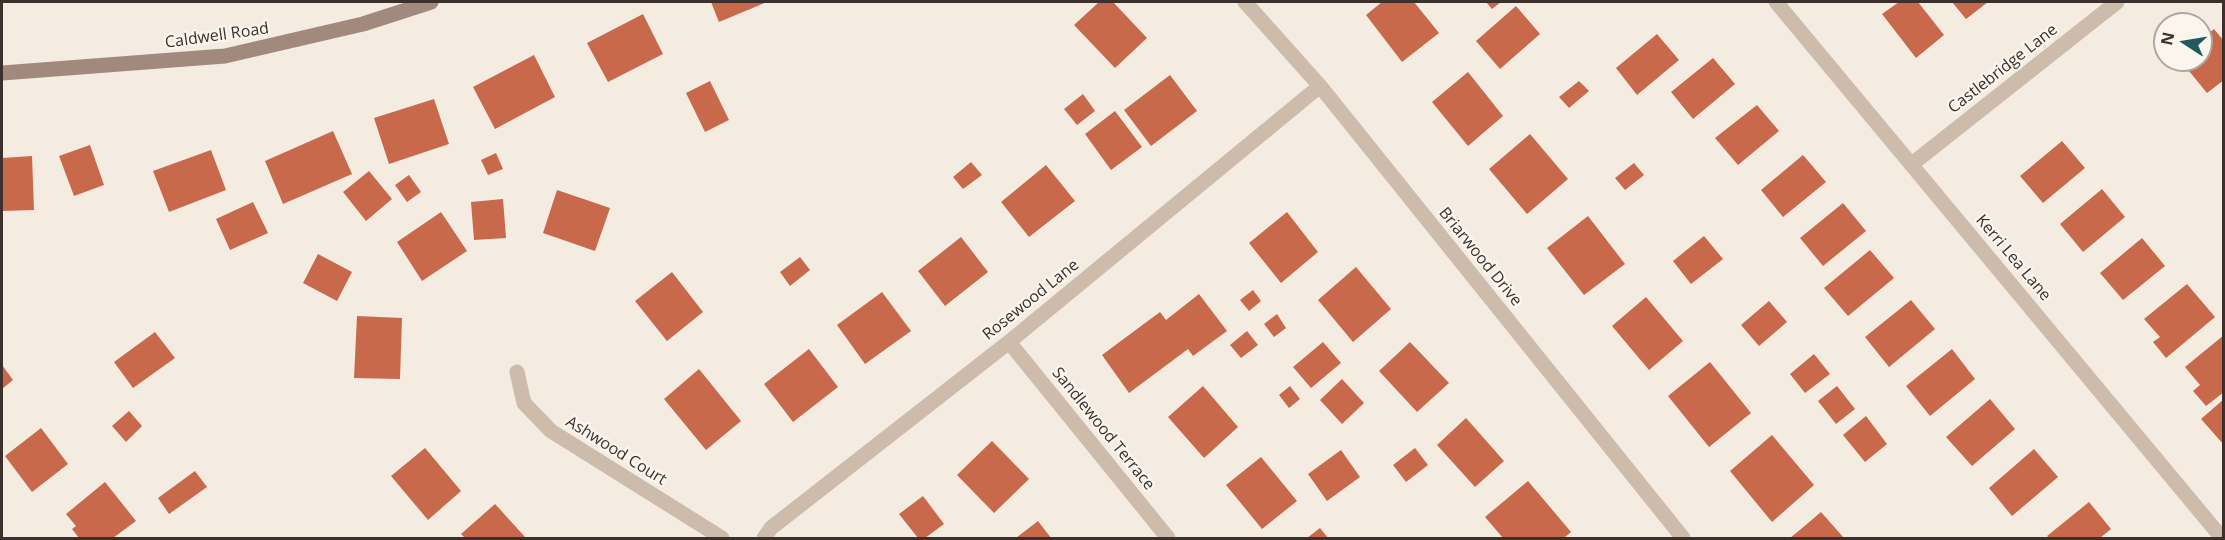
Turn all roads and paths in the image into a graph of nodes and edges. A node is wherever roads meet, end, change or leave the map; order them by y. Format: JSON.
{"nodes":[{"id":1,"x":431,"y":2,"type":"edge"},
{"id":2,"x":1245,"y":2,"type":"edge"},
{"id":3,"x":1776,"y":2,"type":"edge"},
{"id":4,"x":2117,"y":2,"type":"edge"},
{"id":5,"x":2,"y":73,"type":"edge"},
{"id":6,"x":1320,"y":86,"type":"junction"},
{"id":7,"x":1912,"y":164,"type":"junction"},
{"id":8,"x":1010,"y":342,"type":"junction"},
{"id":9,"x":517,"y":372,"type":"dead end"},
{"id":10,"x":722,"y":538,"type":"edge"},
{"id":11,"x":764,"y":538,"type":"edge"},
{"id":12,"x":1168,"y":538,"type":"edge"},
{"id":13,"x":1683,"y":538,"type":"edge"},
{"id":14,"x":2222,"y":538,"type":"edge"}],
"edges":[{"from":1,"to":5,"type":"street","name":"Caldwell Road"},
{"from":2,"to":6,"type":"street","name":"Briarwood Drive"},
{"from":3,"to":7,"type":"street","name":"Kerri Lea Lane"},
{"from":4,"to":7,"type":"street","name":"Castlebridge Lane"},
{"from":6,"to":8,"type":"street","name":"Rosewood Lane"},
{"from":6,"to":13,"type":"street","name":"Briarwood Drive"},
{"from":7,"to":14,"type":"street","name":"Kerri Lea Lane"},
{"from":8,"to":11,"type":"street","name":"Rosewood Lane"},
{"from":8,"to":12,"type":"street","name":"Sandlewood Terrace"},
{"from":9,"to":10,"type":"street","name":"Ashwood Court"}]}
